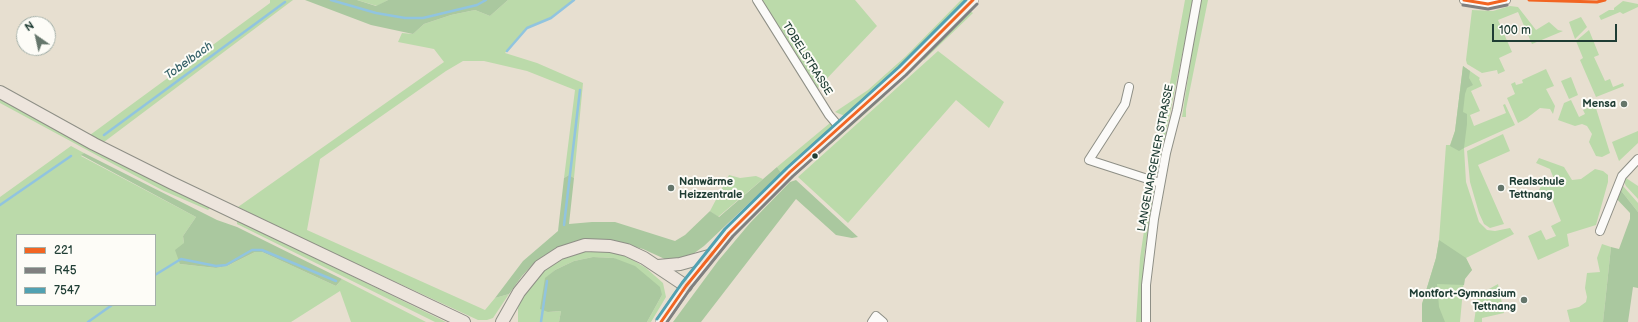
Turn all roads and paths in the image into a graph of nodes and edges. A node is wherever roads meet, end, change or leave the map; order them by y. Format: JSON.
{"nodes":[{"id":1,"x":757,"y":0,"type":"edge"},
{"id":2,"x":973,"y":0,"type":"edge"},
{"id":3,"x":1196,"y":0,"type":"edge"},
{"id":4,"x":1464,"y":0,"type":"edge"},
{"id":5,"x":1506,"y":0,"type":"edge"},
{"id":6,"x":1129,"y":87,"type":"dead end"},
{"id":7,"x":0,"y":92,"type":"edge"},
{"id":8,"x":840,"y":128,"type":"junction"},
{"id":9,"x":1638,"y":159,"type":"edge"},
{"id":10,"x":1160,"y":183,"type":"junction"},
{"id":11,"x":1600,"y":231,"type":"dead end"},
{"id":12,"x":709,"y":256,"type":"junction"},
{"id":13,"x":658,"y":266,"type":"junction"},
{"id":14,"x":686,"y":286,"type":"junction"},
{"id":15,"x":514,"y":301,"type":"junction"},
{"id":16,"x":464,"y":322,"type":"edge"},
{"id":17,"x":502,"y":322,"type":"edge"},
{"id":18,"x":514,"y":322,"type":"edge"},
{"id":19,"x":661,"y":322,"type":"edge"},
{"id":20,"x":872,"y":322,"type":"edge"},
{"id":21,"x":883,"y":322,"type":"edge"},
{"id":22,"x":1146,"y":322,"type":"edge"}],
"edges":[{"from":1,"to":8,"type":"street","name":"TOBELSTRASSE"},
{"from":2,"to":8,"type":"main road"},
{"from":3,"to":10,"type":"street","name":"LANGENARGENER STRASSE"},
{"from":4,"to":5,"type":"street"},
{"from":6,"to":10,"type":"street"},
{"from":7,"to":16,"type":"main road"},
{"from":8,"to":12,"type":"main road"},
{"from":9,"to":11,"type":"street"},
{"from":10,"to":22,"type":"street","name":"LANGENARGENER STRASSE"},
{"from":12,"to":13,"type":"main road"},
{"from":12,"to":14,"type":"main road"},
{"from":13,"to":14,"type":"main road"},
{"from":13,"to":15,"type":"main road"},
{"from":14,"to":19,"type":"main road"},
{"from":15,"to":17,"type":"main road"},
{"from":15,"to":18,"type":"main road"},
{"from":20,"to":21,"type":"street"}]}
